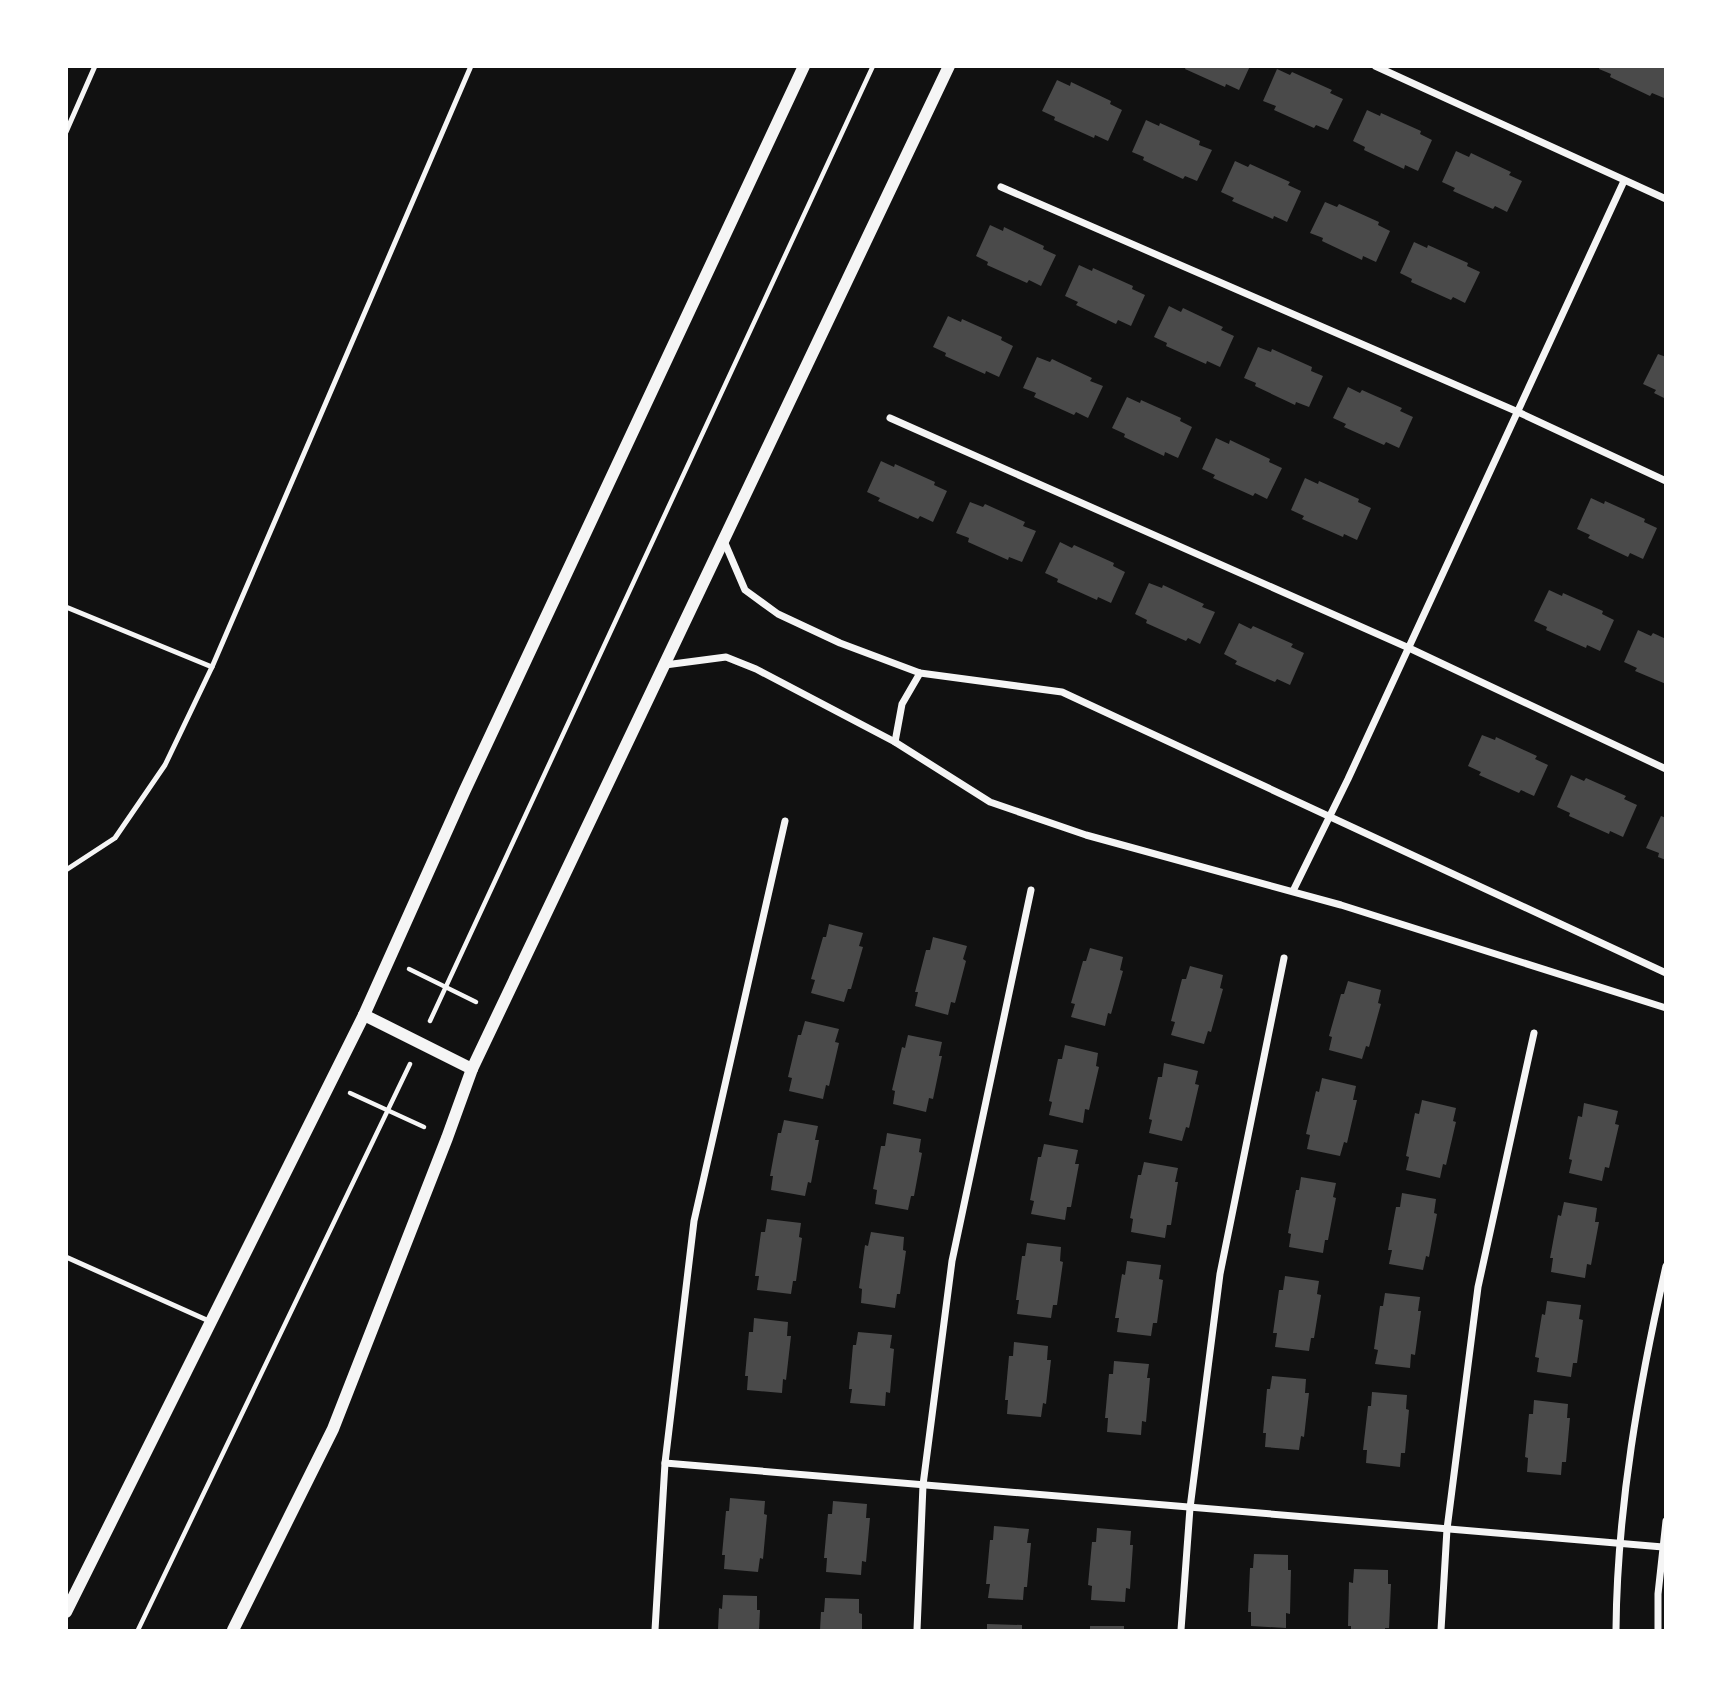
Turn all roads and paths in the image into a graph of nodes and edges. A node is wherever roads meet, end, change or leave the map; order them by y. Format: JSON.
{"nodes":[{"id":1,"x":94,"y":66,"type":"edge"},
{"id":2,"x":471,"y":66,"type":"edge"},
{"id":3,"x":804,"y":66,"type":"edge"},
{"id":4,"x":873,"y":66,"type":"edge"},
{"id":5,"x":949,"y":66,"type":"edge"},
{"id":6,"x":1375,"y":66,"type":"edge"},
{"id":7,"x":66,"y":132,"type":"edge"},
{"id":8,"x":1625,"y":181,"type":"junction"},
{"id":9,"x":1002,"y":187,"type":"dead end"},
{"id":10,"x":1665,"y":199,"type":"edge"},
{"id":11,"x":1518,"y":412,"type":"junction"},
{"id":12,"x":890,"y":418,"type":"dead end"},
{"id":13,"x":1665,"y":481,"type":"edge"},
{"id":14,"x":723,"y":540,"type":"junction"},
{"id":15,"x":66,"y":607,"type":"edge"},
{"id":16,"x":1409,"y":649,"type":"junction"},
{"id":17,"x":665,"y":665,"type":"junction"},
{"id":18,"x":212,"y":667,"type":"junction"},
{"id":19,"x":920,"y":673,"type":"junction"},
{"id":20,"x":895,"y":742,"type":"junction"},
{"id":21,"x":1665,"y":769,"type":"edge"},
{"id":22,"x":1330,"y":817,"type":"junction"},
{"id":23,"x":785,"y":821,"type":"dead end"},
{"id":24,"x":66,"y":870,"type":"edge"},
{"id":25,"x":1031,"y":890,"type":"dead end"},
{"id":26,"x":1293,"y":891,"type":"junction"},
{"id":27,"x":1284,"y":958,"type":"dead end"},
{"id":28,"x":389,"y":959,"type":"junction"},
{"id":29,"x":1665,"y":973,"type":"edge"},
{"id":30,"x":446,"y":987,"type":"junction"},
{"id":31,"x":1665,"y":1008,"type":"edge"},
{"id":32,"x":499,"y":1013,"type":"junction"},
{"id":33,"x":364,"y":1015,"type":"junction"},
{"id":34,"x":1534,"y":1033,"type":"dead end"},
{"id":35,"x":420,"y":1043,"type":"junction"},
{"id":36,"x":472,"y":1069,"type":"junction"},
{"id":37,"x":330,"y":1083,"type":"junction"},
{"id":38,"x":387,"y":1110,"type":"junction"},
{"id":39,"x":447,"y":1138,"type":"junction"},
{"id":40,"x":66,"y":1257,"type":"edge"},
{"id":41,"x":1665,"y":1266,"type":"edge"},
{"id":42,"x":212,"y":1323,"type":"junction"},
{"id":43,"x":665,"y":1463,"type":"junction"},
{"id":44,"x":923,"y":1485,"type":"junction"},
{"id":45,"x":1190,"y":1508,"type":"junction"},
{"id":46,"x":1665,"y":1521,"type":"edge"},
{"id":47,"x":1447,"y":1530,"type":"junction"},
{"id":48,"x":1621,"y":1545,"type":"junction"},
{"id":49,"x":1663,"y":1547,"type":"junction"},
{"id":50,"x":66,"y":1612,"type":"edge"},
{"id":51,"x":138,"y":1630,"type":"edge"},
{"id":52,"x":233,"y":1630,"type":"edge"},
{"id":53,"x":654,"y":1630,"type":"edge"},
{"id":54,"x":917,"y":1630,"type":"edge"},
{"id":55,"x":1181,"y":1630,"type":"edge"},
{"id":56,"x":1441,"y":1630,"type":"edge"},
{"id":57,"x":1616,"y":1630,"type":"edge"},
{"id":58,"x":1657,"y":1630,"type":"edge"}],
"edges":[{"from":1,"to":7,"type":"lane"},
{"from":2,"to":18,"type":"lane"},
{"from":3,"to":28,"type":"street"},
{"from":4,"to":30,"type":"path"},
{"from":5,"to":14,"type":"street"},
{"from":6,"to":8,"type":"street"},
{"from":8,"to":10,"type":"street"},
{"from":8,"to":11,"type":"street"},
{"from":9,"to":11,"type":"street"},
{"from":11,"to":13,"type":"street"},
{"from":11,"to":16,"type":"street"},
{"from":12,"to":16,"type":"street"},
{"from":14,"to":17,"type":"street"},
{"from":14,"to":19,"type":"street"},
{"from":15,"to":18,"type":"lane"},
{"from":16,"to":21,"type":"street"},
{"from":16,"to":22,"type":"street"},
{"from":17,"to":20,"type":"street"},
{"from":17,"to":32,"type":"street"},
{"from":18,"to":24,"type":"lane"},
{"from":19,"to":20,"type":"street"},
{"from":19,"to":22,"type":"street"},
{"from":20,"to":26,"type":"street"},
{"from":22,"to":26,"type":"street"},
{"from":22,"to":29,"type":"street"},
{"from":23,"to":43,"type":"street"},
{"from":25,"to":44,"type":"street"},
{"from":26,"to":31,"type":"street"},
{"from":27,"to":45,"type":"street"},
{"from":28,"to":30,"type":"path"},
{"from":28,"to":33,"type":"street"},
{"from":30,"to":32,"type":"path"},
{"from":30,"to":35,"type":"path"},
{"from":32,"to":36,"type":"street"},
{"from":33,"to":35,"type":"street"},
{"from":33,"to":37,"type":"street"},
{"from":34,"to":47,"type":"street"},
{"from":35,"to":36,"type":"street"},
{"from":35,"to":38,"type":"path"},
{"from":36,"to":39,"type":"street"},
{"from":37,"to":38,"type":"path"},
{"from":37,"to":42,"type":"street"},
{"from":38,"to":39,"type":"path"},
{"from":38,"to":51,"type":"path"},
{"from":39,"to":52,"type":"street"},
{"from":40,"to":42,"type":"lane"},
{"from":41,"to":48,"type":"street"},
{"from":42,"to":50,"type":"street"},
{"from":43,"to":44,"type":"street"},
{"from":43,"to":53,"type":"street"},
{"from":44,"to":45,"type":"street"},
{"from":44,"to":54,"type":"street"},
{"from":45,"to":47,"type":"street"},
{"from":45,"to":55,"type":"street"},
{"from":46,"to":49,"type":"street"},
{"from":47,"to":48,"type":"street"},
{"from":47,"to":56,"type":"street"},
{"from":48,"to":49,"type":"street"},
{"from":48,"to":57,"type":"street"},
{"from":49,"to":58,"type":"street"}]}
